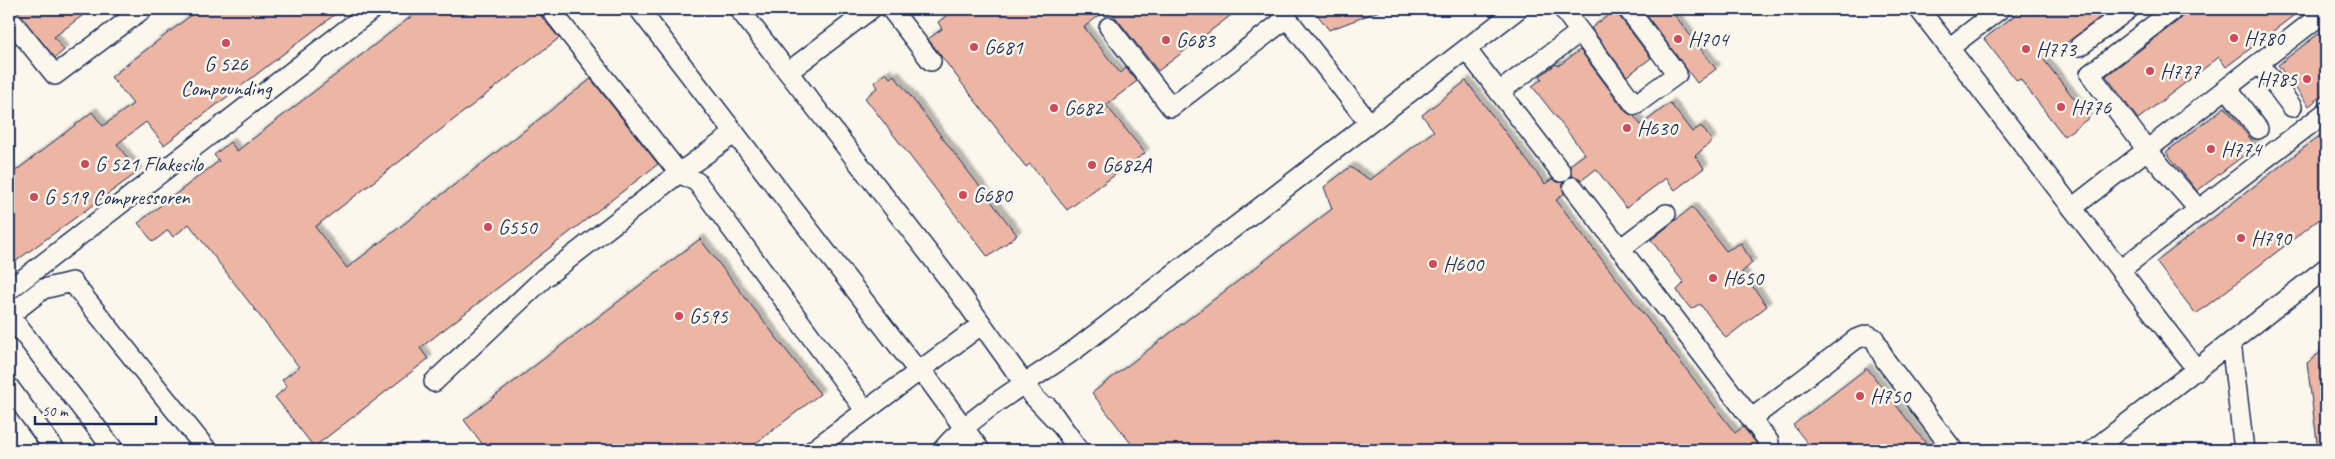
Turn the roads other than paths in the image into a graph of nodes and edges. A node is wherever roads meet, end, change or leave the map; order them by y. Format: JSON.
{"nodes":[{"id":1,"x":143,"y":9,"type":"edge"},
{"id":2,"x":373,"y":9,"type":"edge"},
{"id":3,"x":550,"y":9,"type":"edge"},
{"id":4,"x":639,"y":9,"type":"edge"},
{"id":5,"x":739,"y":9,"type":"edge"},
{"id":6,"x":871,"y":9,"type":"edge"},
{"id":7,"x":891,"y":9,"type":"edge"},
{"id":8,"x":1518,"y":9,"type":"edge"},
{"id":9,"x":1563,"y":9,"type":"edge"},
{"id":10,"x":1628,"y":9,"type":"edge"},
{"id":11,"x":1919,"y":9,"type":"edge"},
{"id":12,"x":2000,"y":9,"type":"edge"},
{"id":13,"x":2129,"y":9,"type":"edge"},
{"id":14,"x":2171,"y":9,"type":"edge"},
{"id":15,"x":2326,"y":11,"type":"edge"},
{"id":16,"x":1284,"y":13,"type":"edge"},
{"id":17,"x":9,"y":18,"type":"edge"},
{"id":18,"x":1109,"y":27,"type":"dead end"},
{"id":19,"x":1580,"y":32,"type":"junction"},
{"id":20,"x":2080,"y":46,"type":"dead end"},
{"id":21,"x":1949,"y":48,"type":"junction"},
{"id":22,"x":1466,"y":49,"type":"junction"},
{"id":23,"x":931,"y":61,"type":"dead end"},
{"id":24,"x":2259,"y":63,"type":"junction"},
{"id":25,"x":788,"y":72,"type":"junction"},
{"id":26,"x":2227,"y":88,"type":"junction"},
{"id":27,"x":1499,"y":92,"type":"junction"},
{"id":28,"x":2292,"y":107,"type":"dead end"},
{"id":29,"x":2326,"y":112,"type":"edge"},
{"id":30,"x":1369,"y":124,"type":"junction"},
{"id":31,"x":2258,"y":129,"type":"dead end"},
{"id":32,"x":735,"y":133,"type":"junction"},
{"id":33,"x":2147,"y":150,"type":"junction"},
{"id":34,"x":1561,"y":172,"type":"dead end"},
{"id":35,"x":679,"y":173,"type":"junction"},
{"id":36,"x":1572,"y":187,"type":"dead end"},
{"id":37,"x":2072,"y":208,"type":"junction"},
{"id":38,"x":2199,"y":210,"type":"junction"},
{"id":39,"x":1666,"y":214,"type":"dead end"},
{"id":40,"x":1620,"y":249,"type":"junction"},
{"id":41,"x":2326,"y":268,"type":"edge"},
{"id":42,"x":2120,"y":270,"type":"junction"},
{"id":43,"x":9,"y":290,"type":"edge"},
{"id":44,"x":9,"y":315,"type":"edge"},
{"id":45,"x":981,"y":324,"type":"junction"},
{"id":46,"x":2231,"y":342,"type":"junction"},
{"id":47,"x":920,"y":370,"type":"junction"},
{"id":48,"x":2197,"y":370,"type":"junction"},
{"id":49,"x":434,"y":382,"type":"dead end"},
{"id":50,"x":1026,"y":383,"type":"junction"},
{"id":51,"x":9,"y":387,"type":"edge"},
{"id":52,"x":865,"y":410,"type":"junction"},
{"id":53,"x":1751,"y":419,"type":"junction"},
{"id":54,"x":966,"y":428,"type":"junction"},
{"id":55,"x":1769,"y":442,"type":"dead end"},
{"id":56,"x":56,"y":450,"type":"edge"},
{"id":57,"x":114,"y":450,"type":"edge"},
{"id":58,"x":207,"y":450,"type":"edge"},
{"id":59,"x":813,"y":450,"type":"edge"},
{"id":60,"x":942,"y":450,"type":"edge"},
{"id":61,"x":956,"y":450,"type":"edge"},
{"id":62,"x":965,"y":450,"type":"edge"},
{"id":63,"x":980,"y":450,"type":"edge"},
{"id":64,"x":1079,"y":450,"type":"edge"},
{"id":65,"x":1953,"y":450,"type":"edge"},
{"id":66,"x":2093,"y":450,"type":"edge"},
{"id":67,"x":2244,"y":450,"type":"edge"}],
"edges":[{"from":1,"to":17,"type":"street"},
{"from":2,"to":43,"type":"street"},
{"from":3,"to":35,"type":"street"},
{"from":4,"to":32,"type":"street"},
{"from":5,"to":25,"type":"street"},
{"from":6,"to":25,"type":"street"},
{"from":7,"to":23,"type":"street"},
{"from":8,"to":22,"type":"street"},
{"from":9,"to":19,"type":"street"},
{"from":10,"to":19,"type":"street"},
{"from":11,"to":21,"type":"street"},
{"from":12,"to":21,"type":"street"},
{"from":13,"to":20,"type":"street"},
{"from":14,"to":33,"type":"street"},
{"from":15,"to":24,"type":"street"},
{"from":16,"to":18,"type":"street"},
{"from":16,"to":30,"type":"street"},
{"from":19,"to":27,"type":"street"},
{"from":21,"to":37,"type":"street"},
{"from":22,"to":27,"type":"street"},
{"from":22,"to":30,"type":"street"},
{"from":24,"to":26,"type":"street"},
{"from":24,"to":28,"type":"street"},
{"from":25,"to":45,"type":"street"},
{"from":26,"to":31,"type":"street"},
{"from":26,"to":33,"type":"street"},
{"from":27,"to":34,"type":"street"},
{"from":29,"to":38,"type":"street"},
{"from":30,"to":50,"type":"street"},
{"from":32,"to":35,"type":"street"},
{"from":32,"to":47,"type":"street"},
{"from":33,"to":37,"type":"street"},
{"from":33,"to":38,"type":"street"},
{"from":35,"to":49,"type":"street"},
{"from":35,"to":52,"type":"street"},
{"from":36,"to":40,"type":"street"},
{"from":37,"to":42,"type":"street"},
{"from":38,"to":42,"type":"street"},
{"from":39,"to":40,"type":"street"},
{"from":40,"to":53,"type":"street"},
{"from":41,"to":46,"type":"street"},
{"from":42,"to":48,"type":"street"},
{"from":44,"to":57,"type":"street"},
{"from":44,"to":58,"type":"street"},
{"from":45,"to":47,"type":"street"},
{"from":45,"to":50,"type":"street"},
{"from":46,"to":48,"type":"street"},
{"from":46,"to":67,"type":"street"},
{"from":47,"to":52,"type":"street"},
{"from":47,"to":54,"type":"street"},
{"from":48,"to":66,"type":"street"},
{"from":50,"to":54,"type":"street"},
{"from":50,"to":64,"type":"street"},
{"from":51,"to":56,"type":"street"},
{"from":52,"to":59,"type":"street"},
{"from":53,"to":55,"type":"street"},
{"from":53,"to":65,"type":"street"},
{"from":54,"to":60,"type":"street"},
{"from":54,"to":63,"type":"street"},
{"from":61,"to":62,"type":"street"}]}
